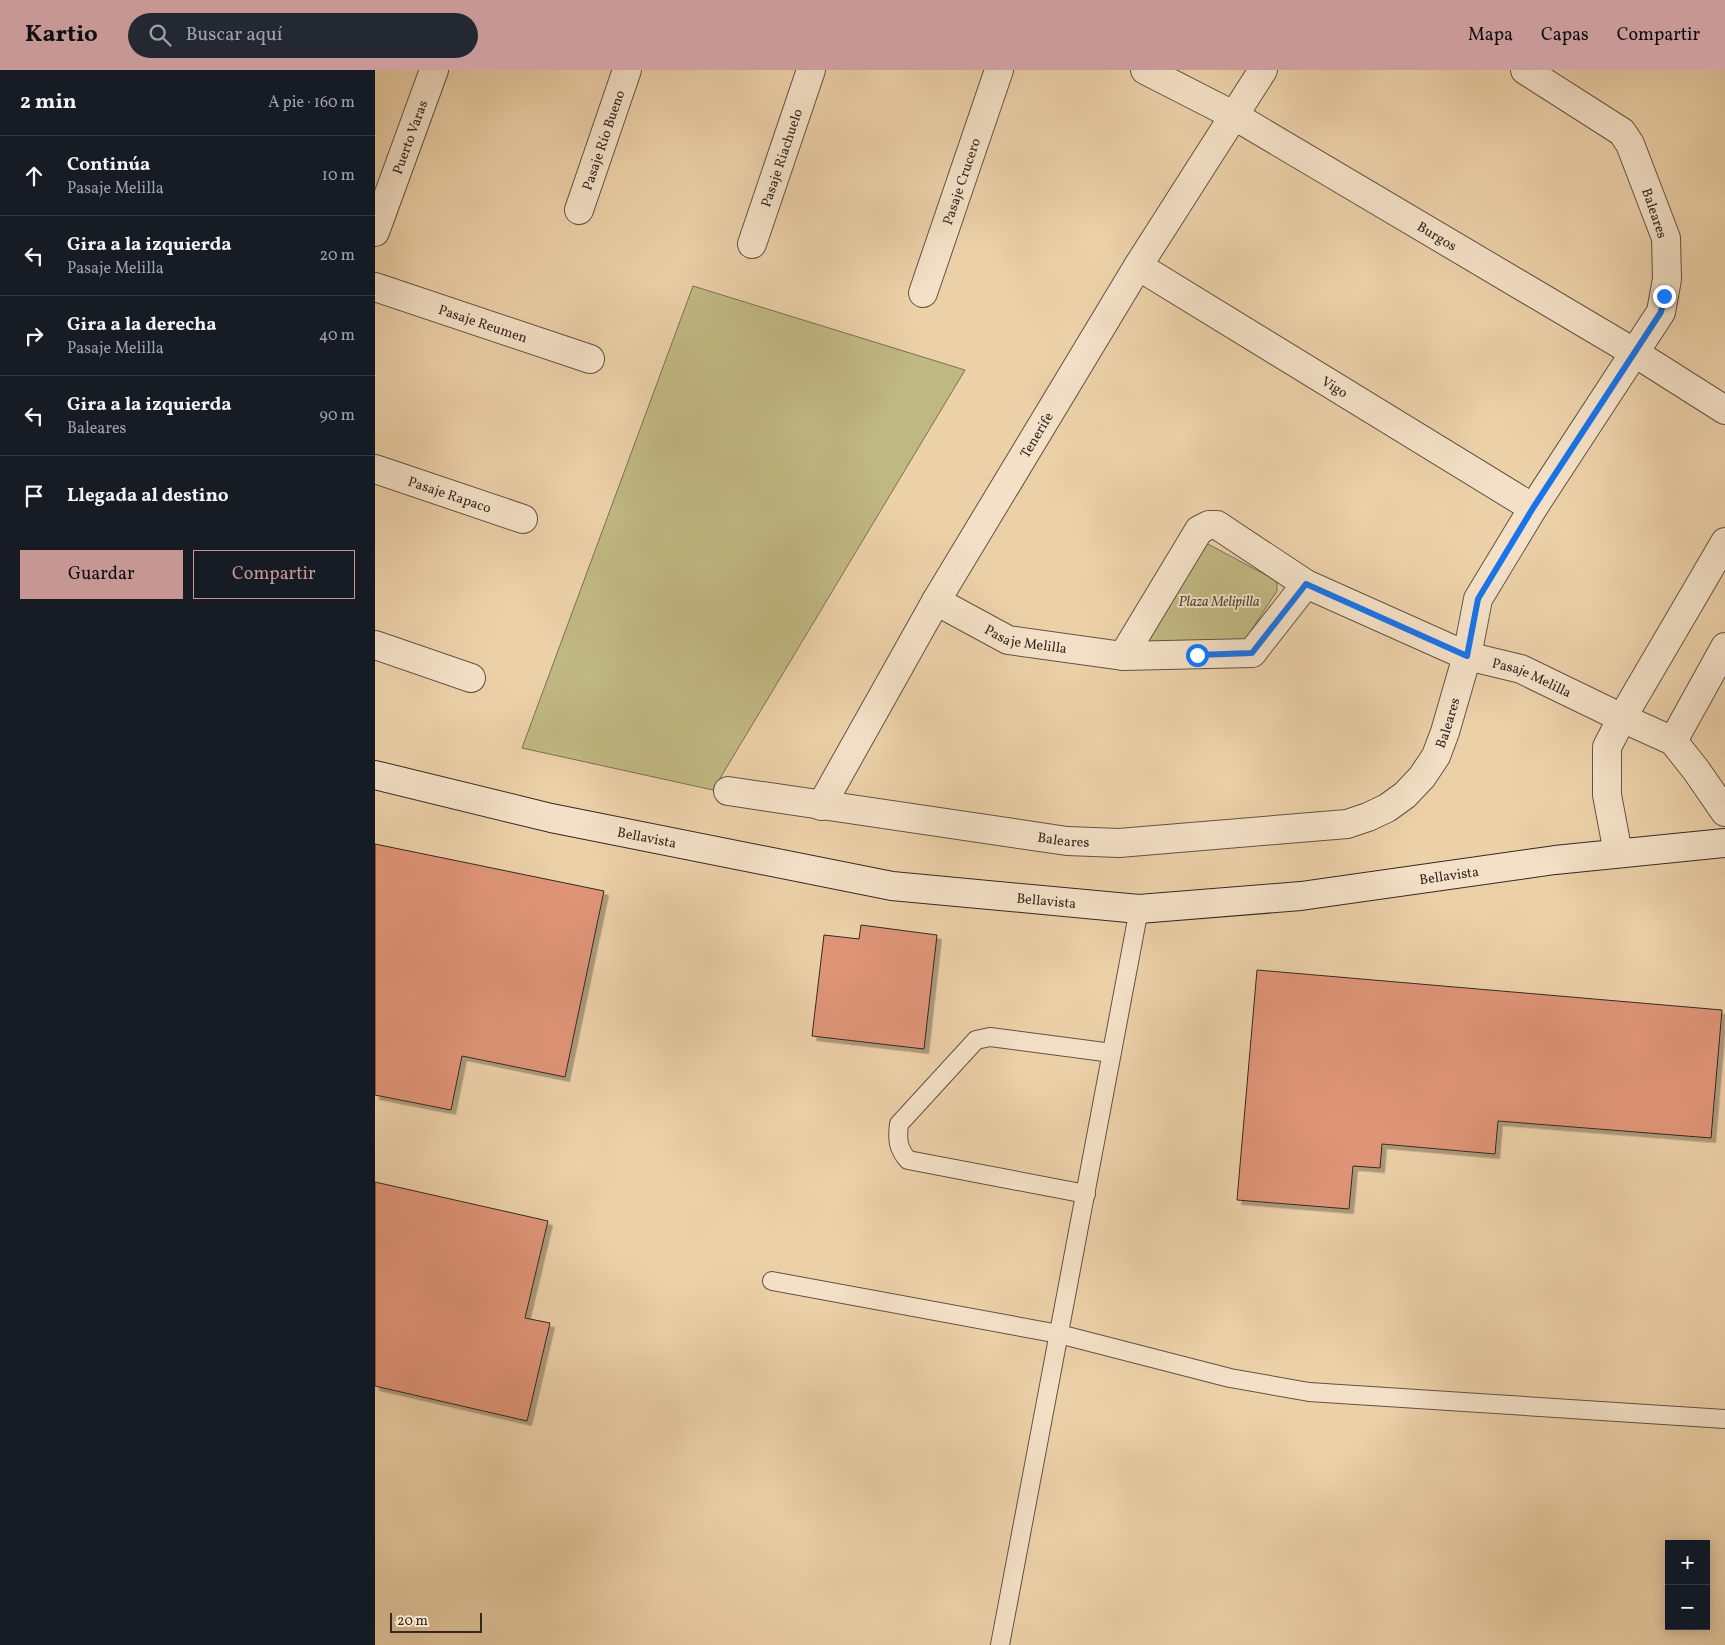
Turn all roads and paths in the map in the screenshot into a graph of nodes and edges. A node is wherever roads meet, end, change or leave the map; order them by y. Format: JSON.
{"nodes":[{"id":1,"x":434,"y":70,"type":"edge"},
{"id":2,"x":627,"y":70,"type":"edge"},
{"id":3,"x":811,"y":70,"type":"edge"},
{"id":4,"x":999,"y":70,"type":"edge"},
{"id":5,"x":1145,"y":70,"type":"edge"},
{"id":6,"x":1263,"y":70,"type":"edge"},
{"id":7,"x":1525,"y":70,"type":"edge"},
{"id":8,"x":1233,"y":116,"type":"junction"},
{"id":9,"x":579,"y":210,"type":"dead end"},
{"id":10,"x":375,"y":232,"type":"edge"},
{"id":11,"x":752,"y":244,"type":"dead end"},
{"id":12,"x":1138,"y":266,"type":"junction"},
{"id":13,"x":375,"y":288,"type":"edge"},
{"id":14,"x":923,"y":293,"type":"dead end"},
{"id":15,"x":1635,"y":354,"type":"junction"},
{"id":16,"x":590,"y":359,"type":"dead end"},
{"id":17,"x":1725,"y":410,"type":"edge"},
{"id":18,"x":375,"y":469,"type":"edge"},
{"id":19,"x":1533,"y":508,"type":"junction"},
{"id":20,"x":523,"y":519,"type":"dead end"},
{"id":21,"x":1725,"y":542,"type":"edge"},
{"id":22,"x":1306,"y":584,"type":"junction"},
{"id":23,"x":936,"y":601,"type":"junction"},
{"id":24,"x":375,"y":645,"type":"edge"},
{"id":25,"x":1725,"y":647,"type":"edge"},
{"id":26,"x":1123,"y":656,"type":"junction"},
{"id":27,"x":1467,"y":656,"type":"junction"},
{"id":28,"x":471,"y":678,"type":"dead end"},
{"id":29,"x":1621,"y":718,"type":"junction"},
{"id":30,"x":1673,"y":741,"type":"junction"},
{"id":31,"x":375,"y":775,"type":"edge"},
{"id":32,"x":728,"y":791,"type":"dead end"},
{"id":33,"x":821,"y":806,"type":"junction"},
{"id":34,"x":1725,"y":812,"type":"edge"},
{"id":35,"x":1725,"y":843,"type":"edge"},
{"id":36,"x":1618,"y":853,"type":"junction"},
{"id":37,"x":1139,"y":909,"type":"junction"},
{"id":38,"x":1112,"y":1053,"type":"junction"},
{"id":39,"x":1086,"y":1194,"type":"junction"},
{"id":40,"x":772,"y":1282,"type":"dead end"},
{"id":41,"x":1059,"y":1334,"type":"junction"},
{"id":42,"x":1725,"y":1420,"type":"edge"},
{"id":43,"x":1000,"y":1645,"type":"edge"}],
"edges":[{"from":1,"to":10,"type":"street","name":"Puerto Varas"},
{"from":2,"to":9,"type":"street","name":"Pasaje Río Bueno"},
{"from":3,"to":11,"type":"street","name":"Pasaje Riachuelo"},
{"from":4,"to":14,"type":"street","name":"Pasaje Crucero"},
{"from":5,"to":8,"type":"street","name":"Burgos"},
{"from":6,"to":8,"type":"street","name":"Tenerife"},
{"from":7,"to":15,"type":"street","name":"Baleares"},
{"from":8,"to":12,"type":"street","name":"Tenerife"},
{"from":8,"to":15,"type":"street","name":"Burgos"},
{"from":12,"to":19,"type":"street","name":"Vigo"},
{"from":12,"to":23,"type":"street","name":"Tenerife"},
{"from":13,"to":16,"type":"street","name":"Pasaje Reumen"},
{"from":15,"to":17,"type":"street","name":"Burgos"},
{"from":15,"to":19,"type":"street","name":"Baleares"},
{"from":18,"to":20,"type":"street","name":"Pasaje Rapaco"},
{"from":19,"to":27,"type":"street","name":"Baleares"},
{"from":21,"to":29,"type":"street"},
{"from":22,"to":26,"type":"street","name":"Pasaje Melilla"},
{"from":22,"to":26,"type":"street","name":"Pasaje Melilla"},
{"from":22,"to":27,"type":"street","name":"Pasaje Melilla"},
{"from":23,"to":26,"type":"street","name":"Pasaje Melilla"},
{"from":23,"to":33,"type":"street","name":"Tenerife"},
{"from":24,"to":28,"type":"street"},
{"from":25,"to":30,"type":"street"},
{"from":27,"to":29,"type":"street","name":"Pasaje Melilla"},
{"from":27,"to":33,"type":"street","name":"Baleares"},
{"from":29,"to":30,"type":"street","name":"Pasaje Melilla"},
{"from":29,"to":36,"type":"street"},
{"from":30,"to":34,"type":"street"},
{"from":31,"to":37,"type":"street","name":"Bellavista"},
{"from":32,"to":33,"type":"street","name":"Baleares"},
{"from":35,"to":36,"type":"street","name":"Bellavista"},
{"from":36,"to":37,"type":"street","name":"Bellavista"},
{"from":37,"to":38,"type":"lane"},
{"from":38,"to":39,"type":"lane"},
{"from":38,"to":39,"type":"lane"},
{"from":39,"to":41,"type":"lane"},
{"from":40,"to":41,"type":"lane"},
{"from":41,"to":42,"type":"lane"},
{"from":41,"to":43,"type":"lane"}]}
